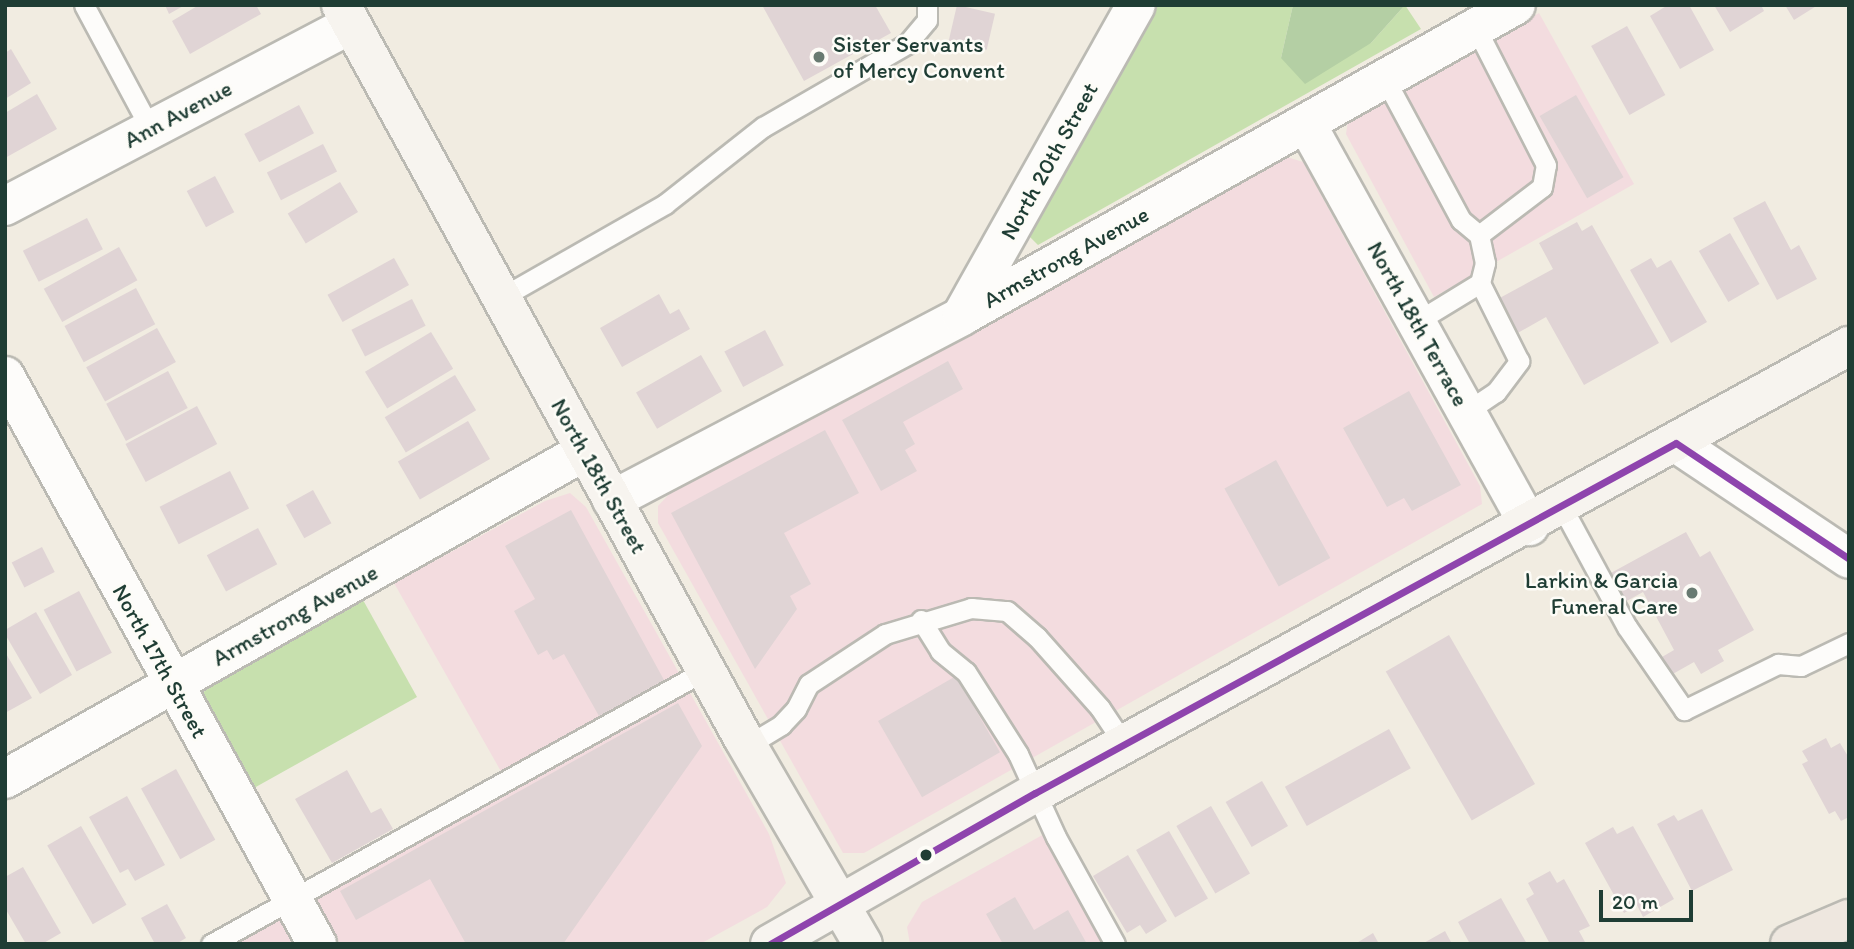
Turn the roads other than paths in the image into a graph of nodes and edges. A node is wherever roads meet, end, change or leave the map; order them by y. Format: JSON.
{"nodes":[{"id":1,"x":84,"y":5,"type":"edge"},
{"id":2,"x":928,"y":5,"type":"edge"},
{"id":3,"x":1136,"y":5,"type":"edge"},
{"id":4,"x":1516,"y":5,"type":"edge"},
{"id":5,"x":346,"y":15,"type":"edge"},
{"id":6,"x":1476,"y":28,"type":"junction"},
{"id":7,"x":1385,"y":79,"type":"junction"},
{"id":8,"x":1306,"y":123,"type":"junction"},
{"id":9,"x":150,"y":128,"type":"junction"},
{"id":10,"x":5,"y":206,"type":"edge"},
{"id":11,"x":1479,"y":235,"type":"junction"},
{"id":12,"x":1480,"y":283,"type":"junction"},
{"id":13,"x":502,"y":297,"type":"junction"},
{"id":14,"x":962,"y":316,"type":"junction"},
{"id":15,"x":1416,"y":322,"type":"junction"},
{"id":16,"x":1849,"y":346,"type":"edge"},
{"id":17,"x":5,"y":376,"type":"edge"},
{"id":18,"x":1466,"y":412,"type":"junction"},
{"id":19,"x":1676,"y":443,"type":"junction"},
{"id":20,"x":585,"y":451,"type":"junction"},
{"id":21,"x":612,"y":500,"type":"junction"},
{"id":22,"x":1562,"y":507,"type":"junction"},
{"id":23,"x":1529,"y":526,"type":"junction"},
{"id":24,"x":1849,"y":559,"type":"edge"},
{"id":25,"x":921,"y":620,"type":"junction"},
{"id":26,"x":1849,"y":643,"type":"edge"},
{"id":27,"x":706,"y":670,"type":"junction"},
{"id":28,"x":172,"y":684,"type":"junction"},
{"id":29,"x":1124,"y":744,"type":"junction"},
{"id":30,"x":748,"y":745,"type":"junction"},
{"id":31,"x":5,"y":779,"type":"edge"},
{"id":32,"x":1035,"y":793,"type":"junction"},
{"id":33,"x":292,"y":898,"type":"junction"},
{"id":34,"x":838,"y":906,"type":"junction"},
{"id":35,"x":1849,"y":919,"type":"edge"},
{"id":36,"x":211,"y":944,"type":"edge"},
{"id":37,"x":317,"y":944,"type":"edge"},
{"id":38,"x":770,"y":944,"type":"edge"},
{"id":39,"x":863,"y":944,"type":"edge"},
{"id":40,"x":1115,"y":944,"type":"edge"},
{"id":41,"x":1790,"y":944,"type":"edge"}],
"edges":[{"from":1,"to":9,"type":"lane"},
{"from":2,"to":13,"type":"lane"},
{"from":3,"to":14,"type":"street","name":"North 20th Street"},
{"from":4,"to":6,"type":"street","name":"Armstrong Avenue"},
{"from":5,"to":9,"type":"street","name":"Ann Avenue"},
{"from":5,"to":13,"type":"main road","name":"North 18th Street"},
{"from":6,"to":7,"type":"street","name":"Armstrong Avenue"},
{"from":6,"to":11,"type":"lane"},
{"from":7,"to":8,"type":"street","name":"Armstrong Avenue"},
{"from":7,"to":11,"type":"lane"},
{"from":8,"to":14,"type":"street","name":"Armstrong Avenue"},
{"from":8,"to":15,"type":"street","name":"North 18th Terrace"},
{"from":9,"to":10,"type":"street","name":"Ann Avenue"},
{"from":11,"to":12,"type":"lane"},
{"from":12,"to":15,"type":"lane"},
{"from":12,"to":18,"type":"lane"},
{"from":13,"to":20,"type":"main road","name":"North 18th Street"},
{"from":14,"to":21,"type":"street","name":"Armstrong Avenue"},
{"from":15,"to":18,"type":"street","name":"North 18th Terrace"},
{"from":16,"to":19,"type":"main road"},
{"from":17,"to":28,"type":"street","name":"North 17th Street"},
{"from":18,"to":23,"type":"street","name":"North 18th Terrace"},
{"from":19,"to":22,"type":"main road"},
{"from":19,"to":24,"type":"street"},
{"from":20,"to":21,"type":"main road","name":"North 18th Street"},
{"from":20,"to":28,"type":"street","name":"Armstrong Avenue"},
{"from":21,"to":27,"type":"main road","name":"North 18th Street"},
{"from":22,"to":23,"type":"main road"},
{"from":22,"to":26,"type":"lane"},
{"from":23,"to":29,"type":"main road"},
{"from":25,"to":29,"type":"lane"},
{"from":25,"to":30,"type":"lane"},
{"from":25,"to":32,"type":"lane"},
{"from":27,"to":30,"type":"main road","name":"North 18th Street"},
{"from":27,"to":33,"type":"lane"},
{"from":28,"to":31,"type":"street","name":"Armstrong Avenue"},
{"from":28,"to":33,"type":"street","name":"North 17th Street"},
{"from":29,"to":32,"type":"main road"},
{"from":30,"to":34,"type":"main road","name":"North 18th Street"},
{"from":32,"to":34,"type":"main road"},
{"from":32,"to":40,"type":"lane"},
{"from":33,"to":36,"type":"lane"},
{"from":33,"to":37,"type":"street","name":"North 17th Street"},
{"from":34,"to":38,"type":"main road"},
{"from":34,"to":39,"type":"main road","name":"North 18th Street"},
{"from":35,"to":41,"type":"main road"}]}
